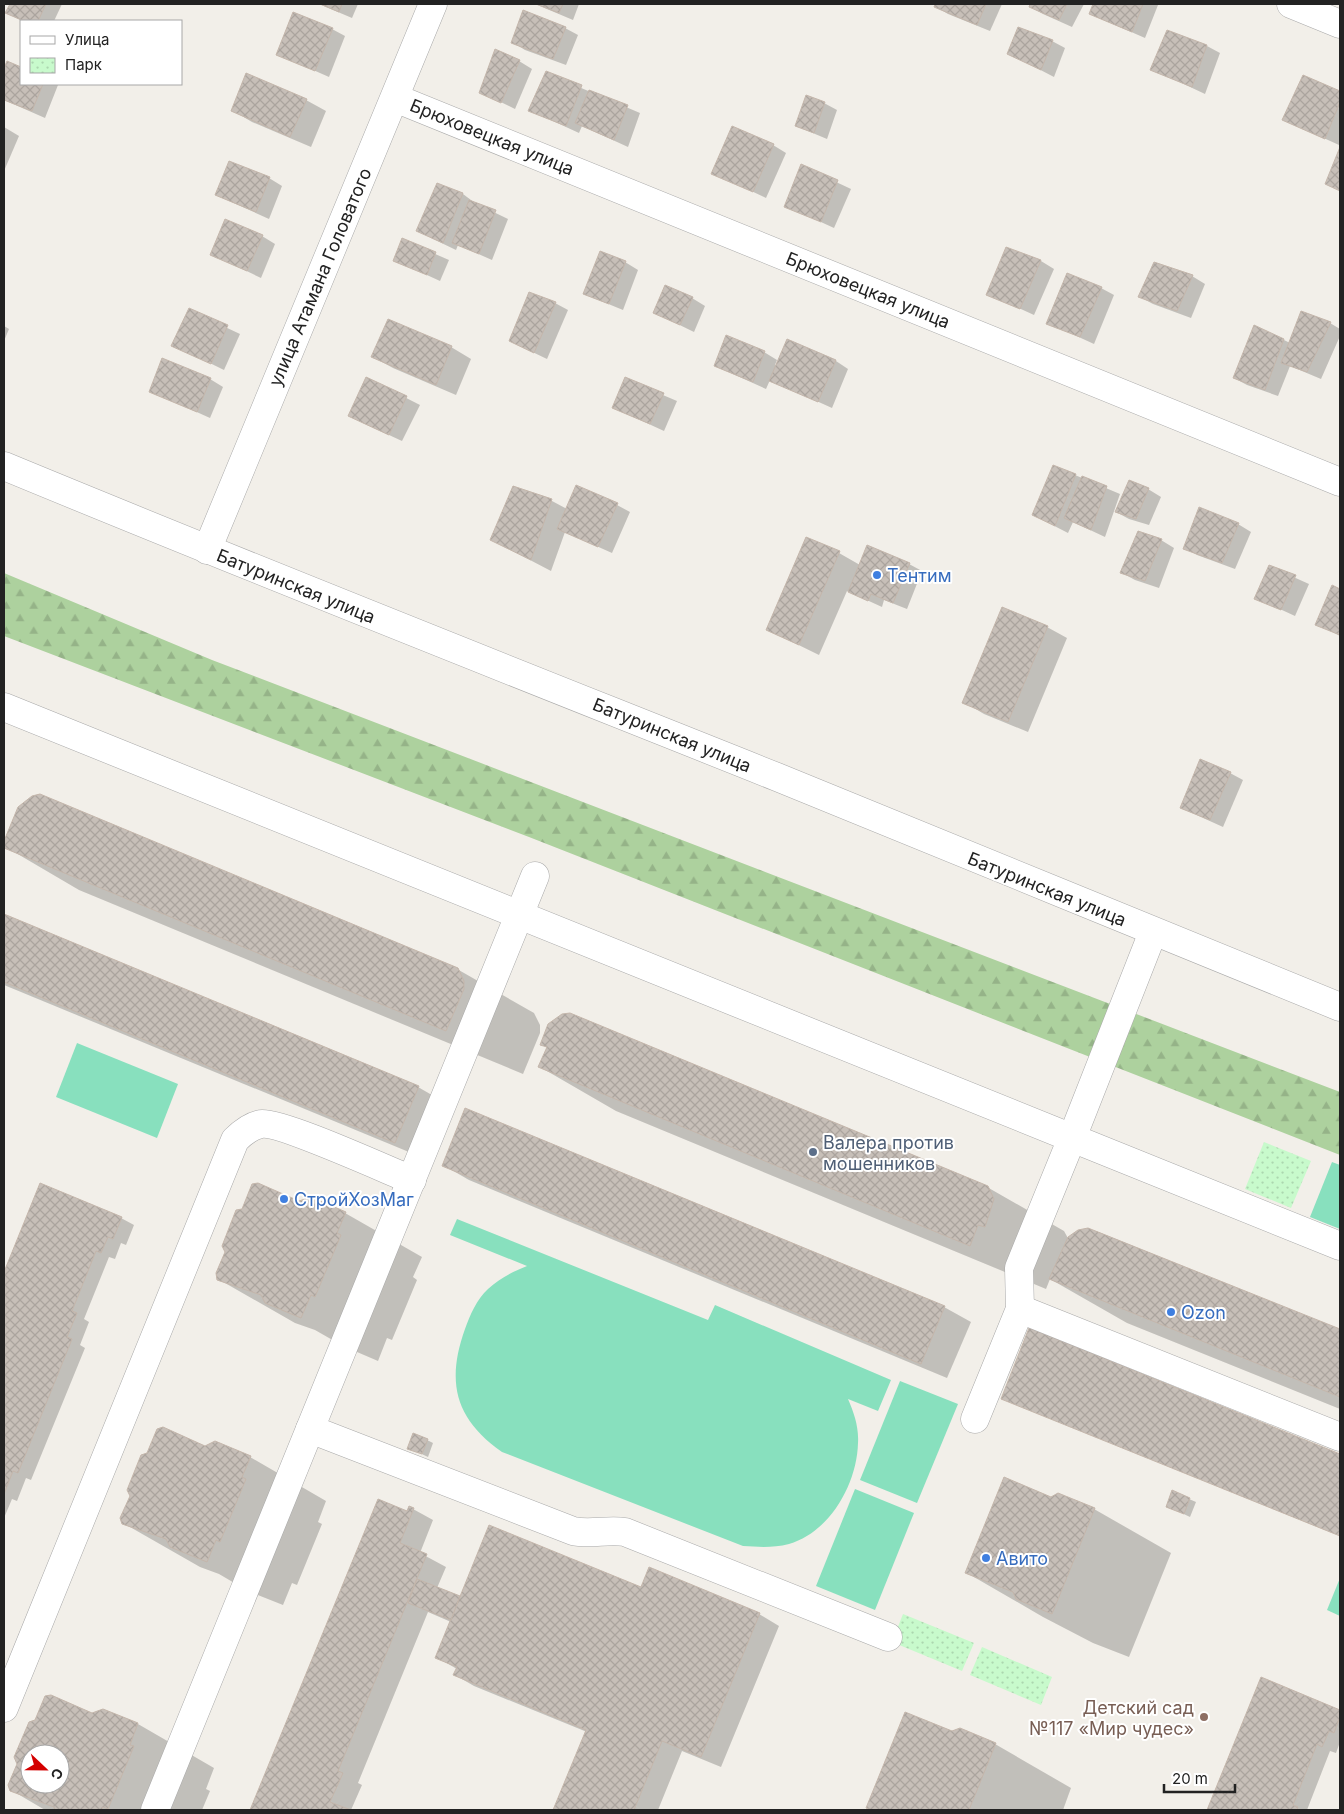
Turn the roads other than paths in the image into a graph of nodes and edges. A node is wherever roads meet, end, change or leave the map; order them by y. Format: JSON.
{"nodes":[{"id":1,"x":434,"y":4,"type":"edge"},
{"id":2,"x":1291,"y":4,"type":"edge"},
{"id":3,"x":1340,"y":24,"type":"edge"},
{"id":4,"x":395,"y":98,"type":"junction"},
{"id":5,"x":4,"y":466,"type":"edge"},
{"id":6,"x":1340,"y":482,"type":"edge"},
{"id":7,"x":207,"y":550,"type":"junction"},
{"id":8,"x":4,"y":707,"type":"edge"},
{"id":9,"x":535,"y":876,"type":"dead end"},
{"id":10,"x":518,"y":916,"type":"junction"},
{"id":11,"x":1153,"y":932,"type":"junction"},
{"id":12,"x":1340,"y":1007,"type":"edge"},
{"id":13,"x":1072,"y":1138,"type":"junction"},
{"id":14,"x":412,"y":1180,"type":"junction"},
{"id":15,"x":1340,"y":1246,"type":"edge"},
{"id":16,"x":1020,"y":1309,"type":"junction"},
{"id":17,"x":975,"y":1419,"type":"dead end"},
{"id":18,"x":310,"y":1429,"type":"junction"},
{"id":19,"x":1340,"y":1437,"type":"edge"},
{"id":20,"x":888,"y":1636,"type":"dead end"},
{"id":21,"x":4,"y":1708,"type":"edge"},
{"id":22,"x":155,"y":1810,"type":"edge"}],
"edges":[{"from":1,"to":4,"type":"street","name":"улица Атамана Головатого"},
{"from":2,"to":3,"type":"street"},
{"from":4,"to":6,"type":"street","name":"Брюховецкая улица"},
{"from":4,"to":7,"type":"street","name":"улица Атамана Головатого"},
{"from":5,"to":7,"type":"street","name":"Батуринская улица"},
{"from":7,"to":11,"type":"street","name":"Батуринская улица"},
{"from":8,"to":10,"type":"street"},
{"from":9,"to":10,"type":"street"},
{"from":10,"to":13,"type":"street"},
{"from":10,"to":14,"type":"street"},
{"from":11,"to":12,"type":"street","name":"Батуринская улица"},
{"from":11,"to":13,"type":"street"},
{"from":13,"to":15,"type":"street"},
{"from":13,"to":16,"type":"street"},
{"from":14,"to":18,"type":"street"},
{"from":14,"to":21,"type":"street"},
{"from":16,"to":17,"type":"street"},
{"from":16,"to":19,"type":"street"},
{"from":18,"to":20,"type":"street"},
{"from":18,"to":22,"type":"street"}]}
